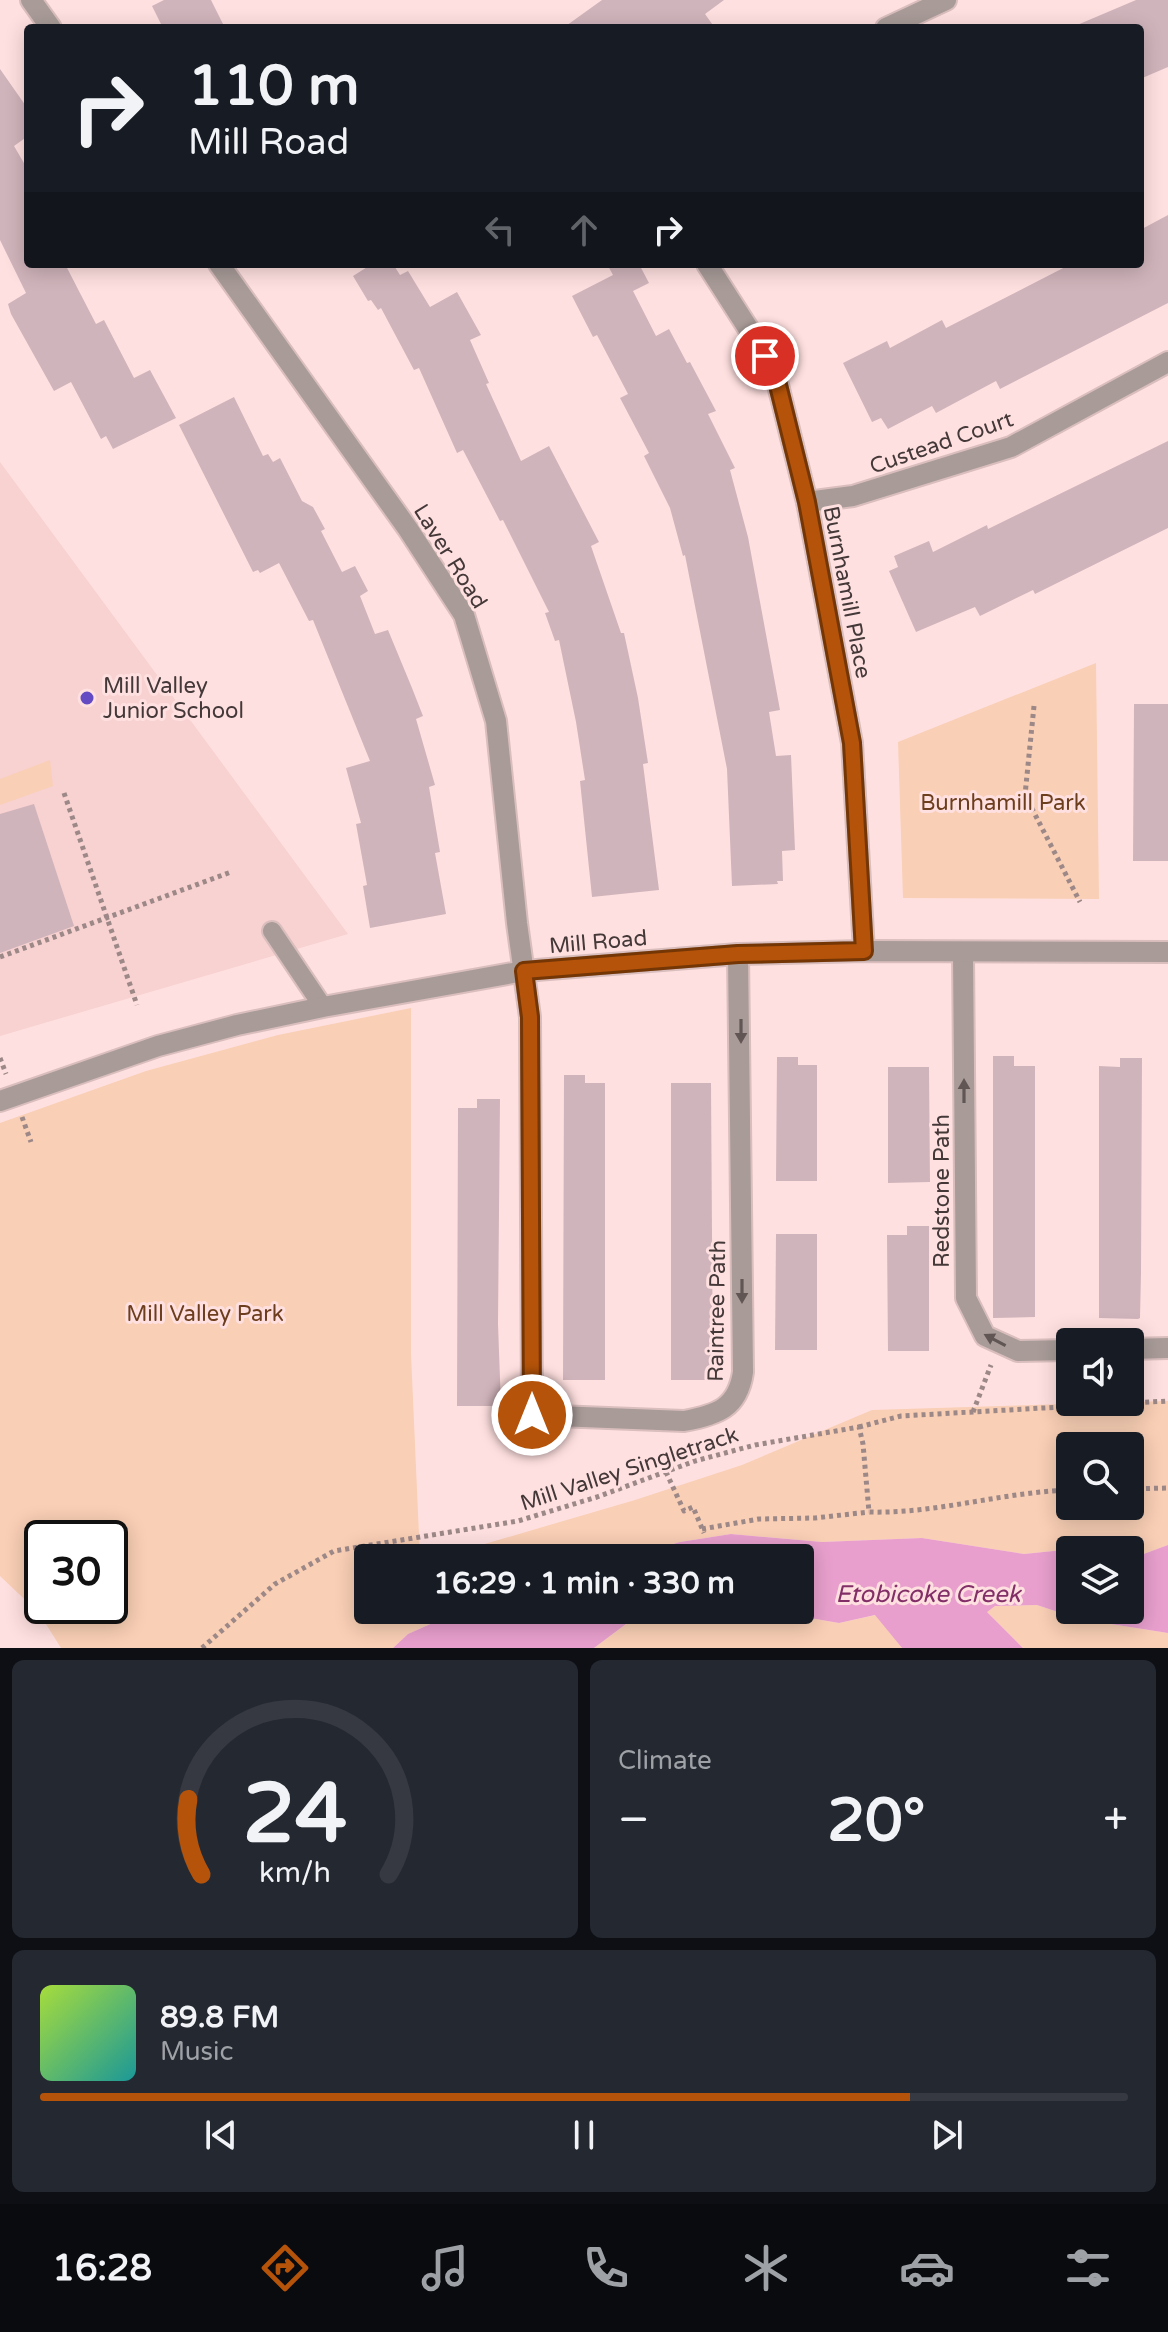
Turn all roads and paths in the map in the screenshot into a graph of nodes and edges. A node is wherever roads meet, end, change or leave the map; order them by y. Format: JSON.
{"nodes":[{"id":1,"x":31,"y":0,"type":"edge"},
{"id":2,"x":946,"y":0,"type":"edge"},
{"id":3,"x":48,"y":24,"type":"edge"},
{"id":4,"x":895,"y":24,"type":"edge"},
{"id":5,"x":222,"y":268,"type":"edge"},
{"id":6,"x":710,"y":268,"type":"edge"},
{"id":7,"x":1168,"y":362,"type":"edge"},
{"id":8,"x":807,"y":502,"type":"junction"},
{"id":9,"x":1034,"y":706,"type":"dead end"},
{"id":10,"x":64,"y":793,"type":"dead end"},
{"id":11,"x":231,"y":872,"type":"dead end"},
{"id":12,"x":1080,"y":902,"type":"dead end"},
{"id":13,"x":106,"y":918,"type":"junction"},
{"id":14,"x":272,"y":931,"type":"dead end"},
{"id":15,"x":864,"y":951,"type":"junction"},
{"id":16,"x":963,"y":952,"type":"junction"},
{"id":17,"x":1168,"y":952,"type":"edge"},
{"id":18,"x":738,"y":954,"type":"junction"},
{"id":19,"x":0,"y":957,"type":"edge"},
{"id":20,"x":524,"y":971,"type":"junction"},
{"id":21,"x":137,"y":1005,"type":"dead end"},
{"id":22,"x":323,"y":1007,"type":"junction"},
{"id":23,"x":0,"y":1058,"type":"edge"},
{"id":24,"x":6,"y":1075,"type":"dead end"},
{"id":25,"x":0,"y":1101,"type":"edge"},
{"id":26,"x":22,"y":1116,"type":"dead end"},
{"id":27,"x":31,"y":1142,"type":"dead end"},
{"id":28,"x":1000,"y":1343,"type":"junction"},
{"id":29,"x":1168,"y":1348,"type":"edge"},
{"id":30,"x":1144,"y":1349,"type":"edge"},
{"id":31,"x":1056,"y":1350,"type":"edge"},
{"id":32,"x":1168,"y":1401,"type":"edge"},
{"id":33,"x":973,"y":1412,"type":"junction"},
{"id":34,"x":859,"y":1427,"type":"junction"},
{"id":35,"x":666,"y":1472,"type":"junction"},
{"id":36,"x":1168,"y":1488,"type":"edge"},
{"id":37,"x":1144,"y":1489,"type":"edge"},
{"id":38,"x":1056,"y":1491,"type":"edge"},
{"id":39,"x":869,"y":1512,"type":"junction"},
{"id":40,"x":202,"y":1648,"type":"edge"}],
"edges":[{"from":1,"to":3,"type":"street"},
{"from":2,"to":4,"type":"street"},
{"from":5,"to":20,"type":"street","name":"Laver Road"},
{"from":6,"to":8,"type":"street","name":"Burnhamill Place"},
{"from":7,"to":8,"type":"street","name":"Custead Court"},
{"from":8,"to":15,"type":"street","name":"Burnhamill Place"},
{"from":9,"to":12,"type":"path"},
{"from":10,"to":13,"type":"path"},
{"from":11,"to":13,"type":"path"},
{"from":13,"to":19,"type":"path"},
{"from":13,"to":21,"type":"path"},
{"from":14,"to":22,"type":"lane"},
{"from":15,"to":16,"type":"street","name":"Mill Road"},
{"from":15,"to":18,"type":"street","name":"Mill Road"},
{"from":16,"to":17,"type":"street","name":"Mill Road"},
{"from":28,"to":16,"type":"street","name":"Redstone Path","one_way":true},
{"from":18,"to":20,"type":"street","name":"Mill Road"},
{"from":18,"to":20,"type":"street","name":"Raintree Path","one_way":true},
{"from":20,"to":22,"type":"street","name":"Mill Road"},
{"from":22,"to":25,"type":"street","name":"Mill Road"},
{"from":23,"to":24,"type":"path"},
{"from":26,"to":27,"type":"path"},
{"from":28,"to":31,"type":"street"},
{"from":28,"to":33,"type":"path"},
{"from":29,"to":30,"type":"street"},
{"from":32,"to":33,"type":"path","name":"Mill Valley Singletrack"},
{"from":33,"to":34,"type":"path","name":"Mill Valley Singletrack"},
{"from":34,"to":35,"type":"path","name":"Mill Valley Singletrack"},
{"from":34,"to":39,"type":"path"},
{"from":35,"to":39,"type":"path"},
{"from":35,"to":40,"type":"path","name":"Mill Valley Singletrack"},
{"from":36,"to":37,"type":"path"},
{"from":38,"to":39,"type":"path"}]}
